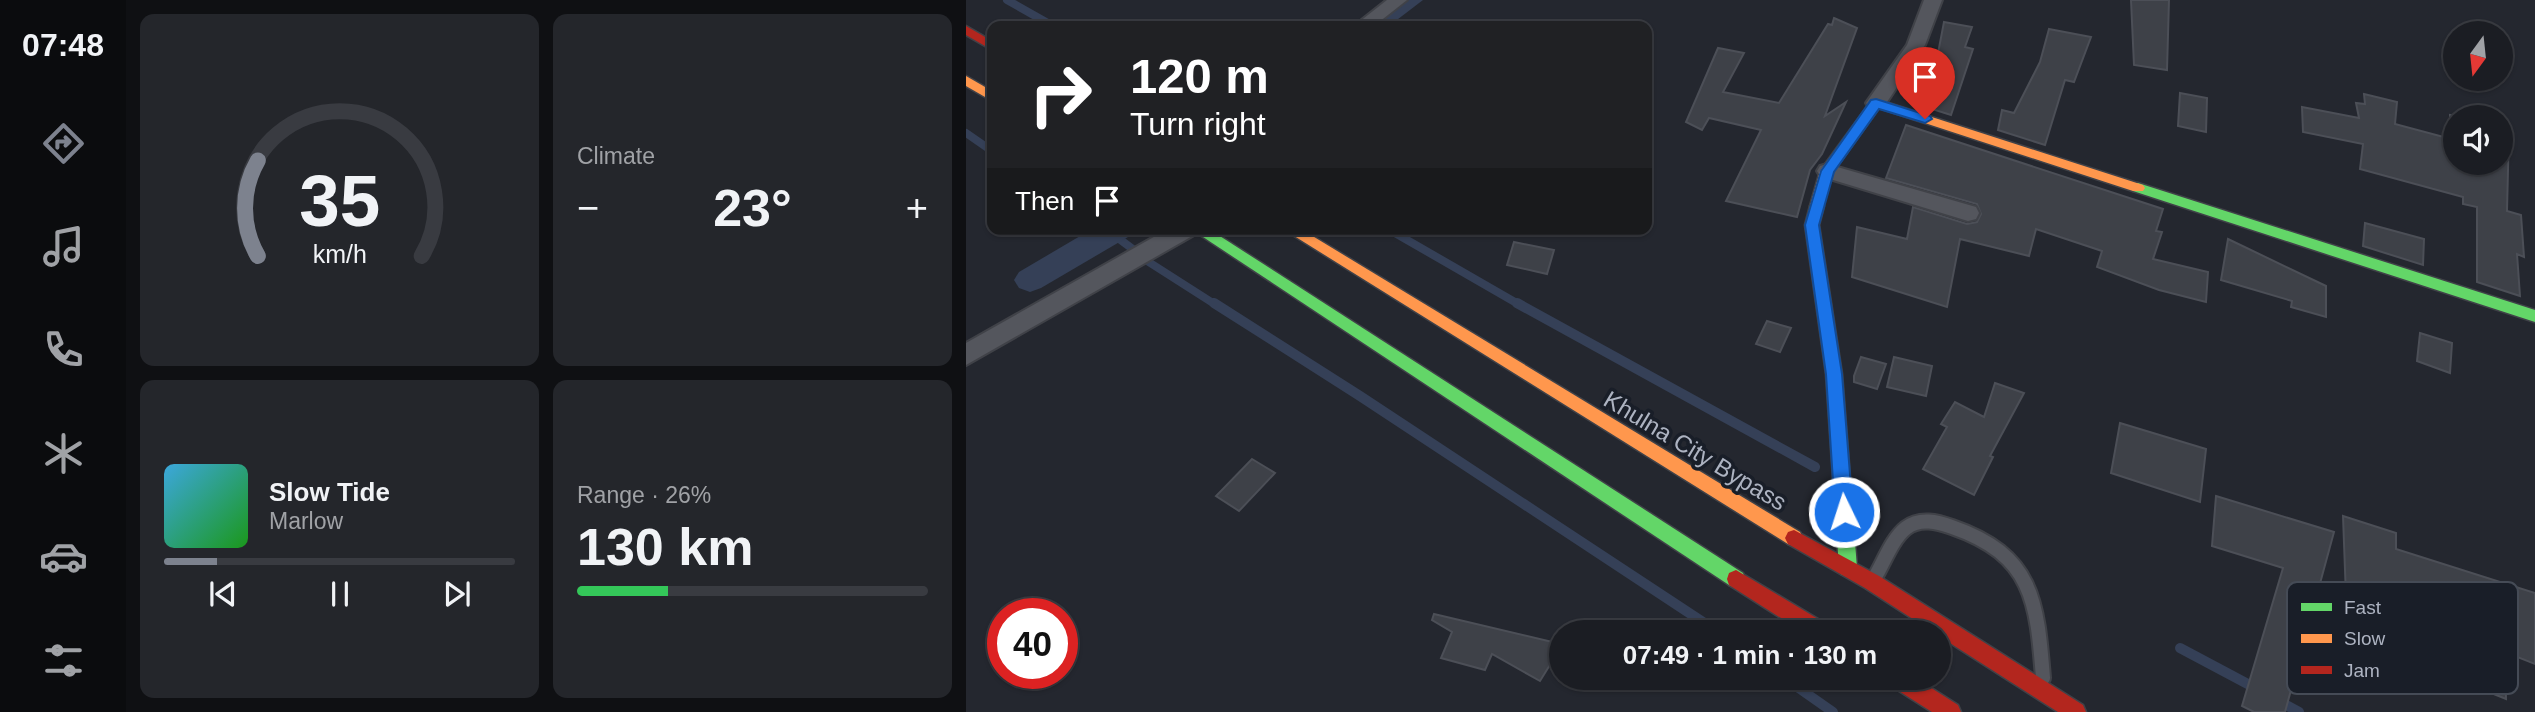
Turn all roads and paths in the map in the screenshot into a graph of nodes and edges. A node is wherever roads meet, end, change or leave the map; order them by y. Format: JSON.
{"nodes":[{"id":1,"x":1398,"y":0,"type":"edge"},
{"id":2,"x":1933,"y":0,"type":"edge"},
{"id":3,"x":1370,"y":21,"type":"edge"},
{"id":4,"x":966,"y":30,"type":"edge"},
{"id":5,"x":987,"y":43,"type":"edge"},
{"id":6,"x":966,"y":80,"type":"edge"},
{"id":7,"x":987,"y":94,"type":"edge"},
{"id":8,"x":1876,"y":103,"type":"junction"},
{"id":9,"x":1827,"y":171,"type":"junction"},
{"id":10,"x":1968,"y":213,"type":"dead end"},
{"id":11,"x":1176,"y":235,"type":"edge"},
{"id":12,"x":1207,"y":235,"type":"edge"},
{"id":13,"x":1300,"y":235,"type":"edge"},
{"id":14,"x":2535,"y":316,"type":"edge"},
{"id":15,"x":966,"y":355,"type":"edge"},
{"id":16,"x":1848,"y":568,"type":"junction"},
{"id":17,"x":1872,"y":582,"type":"junction"},
{"id":18,"x":1802,"y":620,"type":"edge"},
{"id":19,"x":1916,"y":690,"type":"edge"},
{"id":20,"x":2044,"y":692,"type":"junction"},
{"id":21,"x":1951,"y":712,"type":"edge"},
{"id":22,"x":2076,"y":712,"type":"edge"}],
"edges":[{"from":1,"to":3,"type":"street"},
{"from":2,"to":8,"type":"street"},
{"from":4,"to":5,"type":"main road"},
{"from":6,"to":7,"type":"main road"},
{"from":8,"to":9,"type":"main road"},
{"from":8,"to":14,"type":"main road"},
{"from":9,"to":10,"type":"street"},
{"from":9,"to":16,"type":"main road"},
{"from":11,"to":15,"type":"street"},
{"from":12,"to":18,"type":"main road"},
{"from":13,"to":16,"type":"main road","name":"Khulna City Bypass"},
{"from":16,"to":17,"type":"main road","name":"Khulna City Bypass"},
{"from":17,"to":20,"type":"main road","name":"Khulna City Bypass"},
{"from":17,"to":20,"type":"lane"},
{"from":19,"to":21,"type":"main road"},
{"from":20,"to":22,"type":"main road","name":"Khulna City Bypass"}]}
